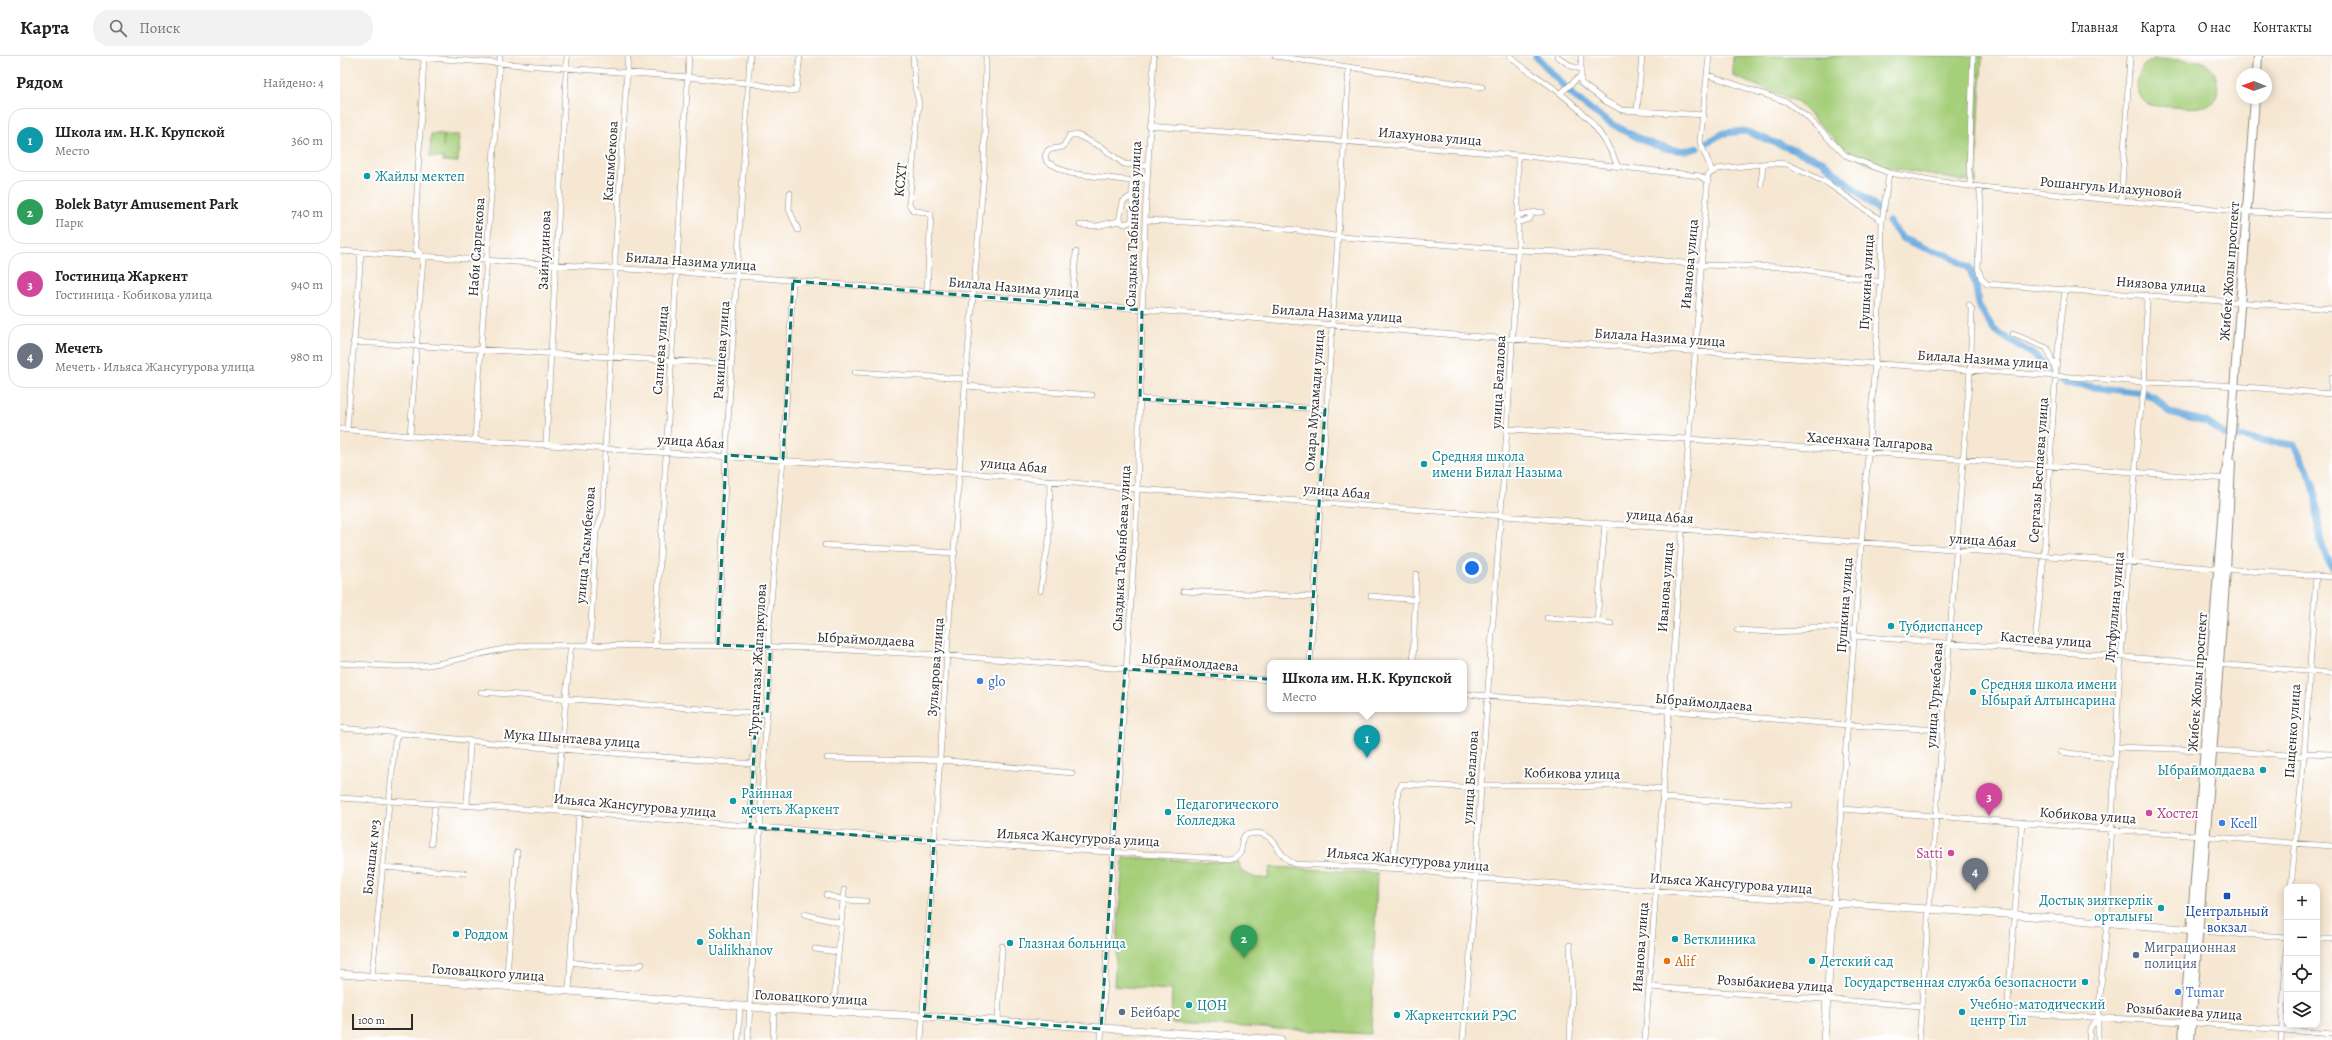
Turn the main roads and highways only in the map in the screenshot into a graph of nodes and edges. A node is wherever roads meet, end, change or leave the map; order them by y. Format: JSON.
{"nodes":[{"id":1,"x":2258,"y":56,"type":"edge"},
{"id":2,"x":2257,"y":68,"type":"edge"},
{"id":3,"x":2255,"y":104,"type":"edge"},
{"id":4,"x":1834,"y":903,"type":"joint"},
{"id":5,"x":2195,"y":930,"type":"junction"},
{"id":6,"x":340,"y":974,"type":"edge"},
{"id":7,"x":2188,"y":1022,"type":"junction"},
{"id":8,"x":1281,"y":1040,"type":"edge"},
{"id":9,"x":1824,"y":1040,"type":"edge"},
{"id":10,"x":2183,"y":1040,"type":"edge"},
{"id":11,"x":2190,"y":1040,"type":"edge"}],
"edges":[{"from":1,"to":2,"type":"highway"},
{"from":3,"to":5,"type":"highway","name":"Жибек Жолы проспект"},
{"from":4,"to":5,"type":"main road","name":"Ильяса Жансугурова улица"},
{"from":4,"to":9,"type":"main road","name":"Пушкина улица"},
{"from":5,"to":7,"type":"highway","name":"Жибек Жолы проспект"},
{"from":6,"to":8,"type":"main road","name":"Головацкого улица"},
{"from":7,"to":10,"type":"highway","name":"Жибек Жолы проспект"},
{"from":7,"to":11,"type":"highway","name":"Жибек Жолы проспект"}]}
